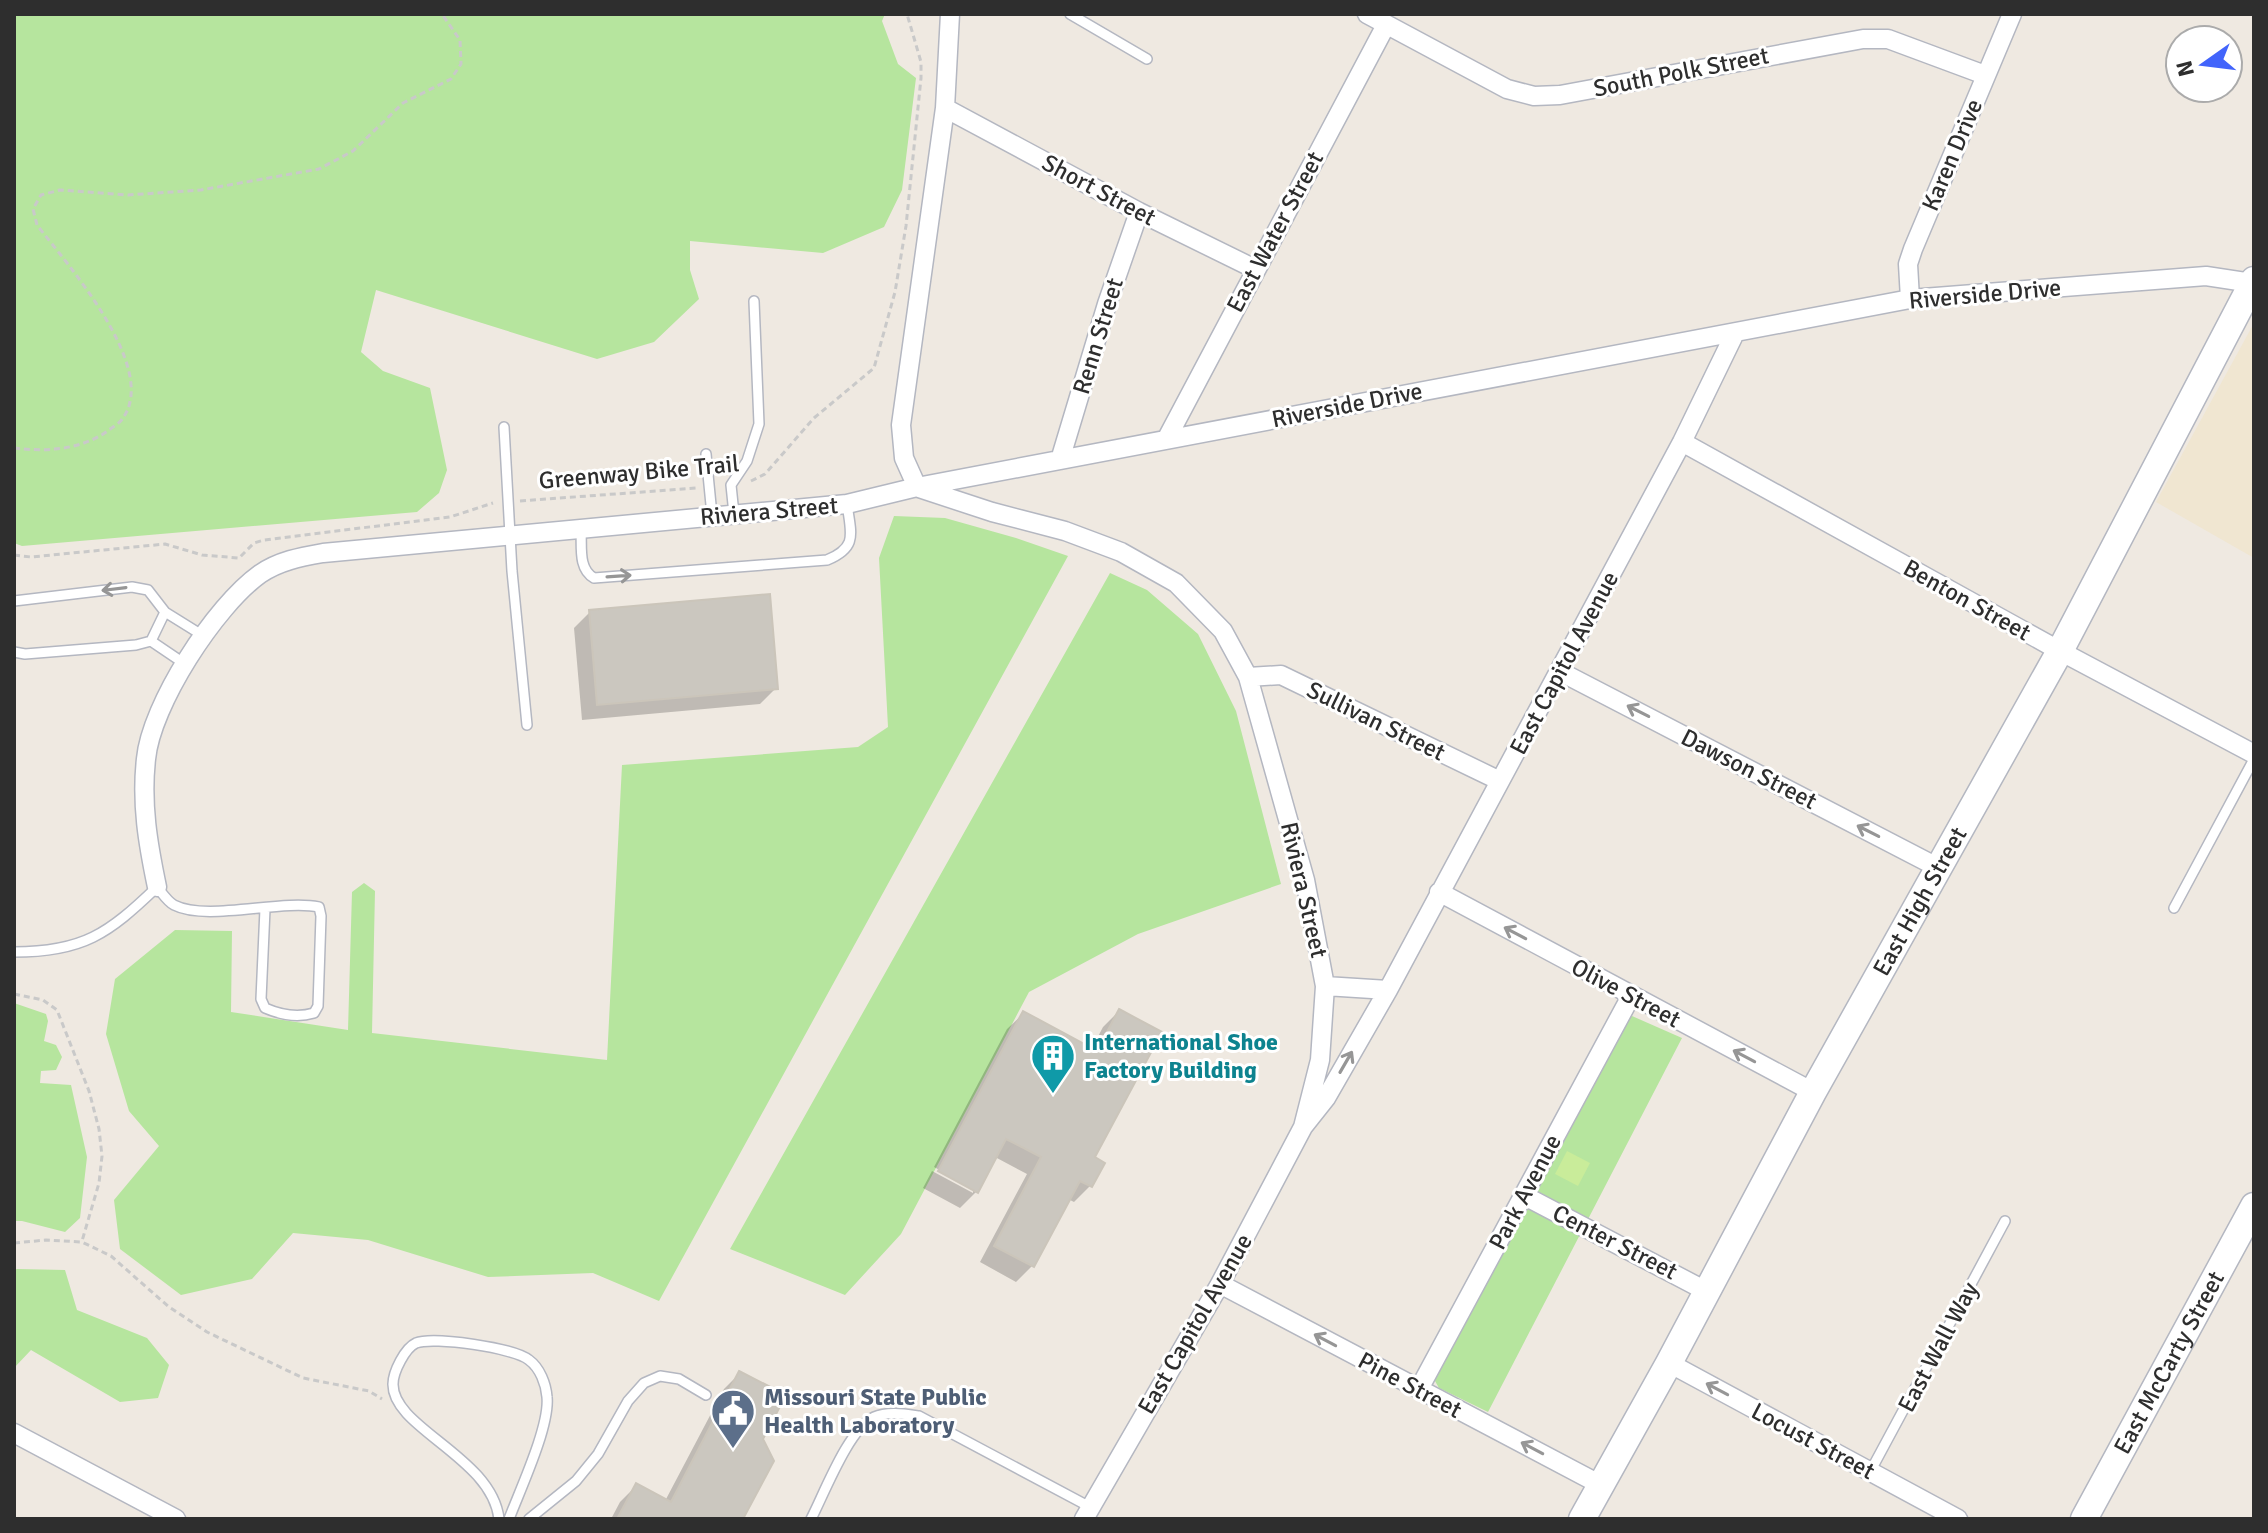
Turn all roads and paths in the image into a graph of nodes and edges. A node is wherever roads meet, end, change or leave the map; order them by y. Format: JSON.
{"nodes":[{"id":1,"x":442,"y":14,"type":"edge"},
{"id":2,"x":907,"y":14,"type":"edge"},
{"id":3,"x":950,"y":14,"type":"edge"},
{"id":4,"x":1070,"y":14,"type":"edge"},
{"id":5,"x":1367,"y":14,"type":"edge"},
{"id":6,"x":2012,"y":14,"type":"edge"},
{"id":7,"x":1386,"y":25,"type":"junction"},
{"id":8,"x":1147,"y":59,"type":"dead end"},
{"id":9,"x":1985,"y":75,"type":"junction"},
{"id":10,"x":945,"y":108,"type":"junction"},
{"id":11,"x":1139,"y":212,"type":"junction"},
{"id":12,"x":1255,"y":269,"type":"junction"},
{"id":13,"x":2253,"y":281,"type":"edge"},
{"id":14,"x":1910,"y":299,"type":"junction"},
{"id":15,"x":754,"y":301,"type":"dead end"},
{"id":16,"x":1735,"y":333,"type":"junction"},
{"id":17,"x":504,"y":427,"type":"dead end"},
{"id":18,"x":1166,"y":440,"type":"junction"},
{"id":19,"x":1682,"y":442,"type":"junction"},
{"id":20,"x":14,"y":448,"type":"edge"},
{"id":21,"x":706,"y":454,"type":"dead end"},
{"id":22,"x":1060,"y":460,"type":"junction"},
{"id":23,"x":731,"y":485,"type":"junction"},
{"id":24,"x":917,"y":487,"type":"junction"},
{"id":25,"x":709,"y":488,"type":"junction"},
{"id":26,"x":508,"y":502,"type":"junction"},
{"id":27,"x":847,"y":504,"type":"junction"},
{"id":28,"x":734,"y":514,"type":"junction"},
{"id":29,"x":712,"y":515,"type":"junction"},
{"id":30,"x":581,"y":531,"type":"junction"},
{"id":31,"x":510,"y":536,"type":"junction"},
{"id":32,"x":14,"y":555,"type":"edge"},
{"id":33,"x":14,"y":601,"type":"edge"},
{"id":34,"x":165,"y":612,"type":"junction"},
{"id":35,"x":202,"y":635,"type":"junction"},
{"id":36,"x":151,"y":641,"type":"junction"},
{"id":37,"x":2060,"y":651,"type":"junction"},
{"id":38,"x":14,"y":652,"type":"edge"},
{"id":39,"x":185,"y":664,"type":"junction"},
{"id":40,"x":1559,"y":671,"type":"junction"},
{"id":41,"x":1248,"y":677,"type":"junction"},
{"id":42,"x":527,"y":725,"type":"dead end"},
{"id":43,"x":2254,"y":756,"type":"edge"},
{"id":44,"x":1500,"y":781,"type":"junction"},
{"id":45,"x":1937,"y":867,"type":"junction"},
{"id":46,"x":157,"y":887,"type":"junction"},
{"id":47,"x":1439,"y":892,"type":"junction"},
{"id":48,"x":2174,"y":908,"type":"dead end"},
{"id":49,"x":265,"y":909,"type":"junction"},
{"id":50,"x":14,"y":952,"type":"edge"},
{"id":51,"x":1325,"y":986,"type":"junction"},
{"id":52,"x":1388,"y":990,"type":"junction"},
{"id":53,"x":14,"y":994,"type":"edge"},
{"id":54,"x":1631,"y":996,"type":"junction"},
{"id":55,"x":1813,"y":1092,"type":"junction"},
{"id":56,"x":1303,"y":1127,"type":"junction"},
{"id":57,"x":1523,"y":1195,"type":"junction"},
{"id":58,"x":2254,"y":1206,"type":"edge"},
{"id":59,"x":2005,"y":1221,"type":"dead end"},
{"id":60,"x":82,"y":1242,"type":"junction"},
{"id":61,"x":14,"y":1243,"type":"edge"},
{"id":62,"x":1220,"y":1284,"type":"junction"},
{"id":63,"x":1706,"y":1291,"type":"junction"},
{"id":64,"x":1669,"y":1363,"type":"junction"},
{"id":65,"x":1419,"y":1389,"type":"junction"},
{"id":66,"x":706,"y":1395,"type":"dead end"},
{"id":67,"x":413,"y":1420,"type":"junction"},
{"id":68,"x":14,"y":1433,"type":"edge"},
{"id":69,"x":1870,"y":1472,"type":"junction"},
{"id":70,"x":1601,"y":1485,"type":"junction"},
{"id":71,"x":1087,"y":1513,"type":"edge"},
{"id":72,"x":176,"y":1519,"type":"edge"},
{"id":73,"x":499,"y":1519,"type":"edge"},
{"id":74,"x":509,"y":1519,"type":"edge"},
{"id":75,"x":529,"y":1519,"type":"edge"},
{"id":76,"x":811,"y":1519,"type":"edge"},
{"id":77,"x":1582,"y":1519,"type":"edge"},
{"id":78,"x":1958,"y":1519,"type":"edge"},
{"id":79,"x":2084,"y":1519,"type":"edge"}],
"edges":[{"from":1,"to":20,"type":"path"},
{"from":2,"to":23,"type":"path","name":"Greenway Bike Trail"},
{"from":3,"to":10,"type":"street"},
{"from":4,"to":8,"type":"lane"},
{"from":5,"to":7,"type":"street","name":"South Polk Street"},
{"from":6,"to":9,"type":"street","name":"Karen Drive"},
{"from":7,"to":9,"type":"street","name":"South Polk Street"},
{"from":7,"to":12,"type":"street","name":"East Water Street"},
{"from":9,"to":14,"type":"street","name":"Karen Drive"},
{"from":10,"to":11,"type":"street","name":"Short Street"},
{"from":10,"to":24,"type":"street"},
{"from":11,"to":12,"type":"street","name":"Short Street"},
{"from":11,"to":22,"type":"street","name":"Renn Street"},
{"from":12,"to":18,"type":"street","name":"East Water Street"},
{"from":13,"to":14,"type":"street","name":"Riverside Drive"},
{"from":13,"to":37,"type":"main road","name":"East High Street"},
{"from":14,"to":16,"type":"street","name":"Riverside Drive"},
{"from":15,"to":23,"type":"lane"},
{"from":16,"to":18,"type":"street","name":"Riverside Drive"},
{"from":16,"to":19,"type":"street","name":"East Capitol Avenue"},
{"from":17,"to":26,"type":"lane"},
{"from":18,"to":22,"type":"street","name":"Riverside Drive"},
{"from":19,"to":37,"type":"street","name":"Benton Street"},
{"from":19,"to":40,"type":"street","name":"East Capitol Avenue"},
{"from":21,"to":25,"type":"lane"},
{"from":22,"to":24,"type":"street","name":"Riverside Drive"},
{"from":23,"to":28,"type":"lane"},
{"from":24,"to":27,"type":"street","name":"Riviera Street"},
{"from":24,"to":41,"type":"street","name":"Riviera Street"},
{"from":25,"to":26,"type":"path","name":"Greenway Bike Trail"},
{"from":25,"to":29,"type":"lane"},
{"from":26,"to":31,"type":"lane"},
{"from":26,"to":32,"type":"path","name":"Greenway Bike Trail"},
{"from":27,"to":28,"type":"street","name":"Riviera Street"},
{"from":30,"to":27,"type":"lane","one_way":true},
{"from":28,"to":29,"type":"street","name":"Riviera Street"},
{"from":29,"to":30,"type":"street","name":"Riviera Street"},
{"from":30,"to":31,"type":"street","name":"Riviera Street"},
{"from":31,"to":35,"type":"street","name":"Riviera Street"},
{"from":31,"to":42,"type":"lane"},
{"from":34,"to":33,"type":"lane","one_way":true},
{"from":34,"to":35,"type":"lane"},
{"from":34,"to":36,"type":"lane"},
{"from":35,"to":39,"type":"street","name":"Riviera Street"},
{"from":36,"to":38,"type":"lane"},
{"from":36,"to":39,"type":"lane"},
{"from":37,"to":43,"type":"street","name":"Benton Street"},
{"from":37,"to":45,"type":"main road","name":"East High Street"},
{"from":39,"to":46,"type":"street","name":"Riviera Street"},
{"from":40,"to":44,"type":"street","name":"East Capitol Avenue"},
{"from":45,"to":40,"type":"street","name":"Dawson Street","one_way":true},
{"from":41,"to":44,"type":"street","name":"Sullivan Street"},
{"from":41,"to":51,"type":"street","name":"Riviera Street"},
{"from":43,"to":48,"type":"lane"},
{"from":44,"to":47,"type":"street","name":"East Capitol Avenue"},
{"from":45,"to":55,"type":"main road","name":"East High Street"},
{"from":46,"to":49,"type":"lane"},
{"from":46,"to":50,"type":"lane"},
{"from":47,"to":52,"type":"street","name":"East Capitol Avenue"},
{"from":54,"to":47,"type":"street","name":"Olive Street","one_way":true},
{"from":49,"to":49,"type":"lane"},
{"from":51,"to":52,"type":"street"},
{"from":51,"to":56,"type":"street","name":"East Capitol Avenue"},
{"from":56,"to":52,"type":"street","name":"East Capitol Avenue","one_way":true},
{"from":53,"to":60,"type":"path"},
{"from":55,"to":54,"type":"street","name":"Olive Street","one_way":true},
{"from":54,"to":57,"type":"street","name":"Park Avenue"},
{"from":55,"to":63,"type":"main road","name":"East High Street"},
{"from":56,"to":62,"type":"street","name":"East Capitol Avenue"},
{"from":57,"to":63,"type":"street","name":"Center Street"},
{"from":57,"to":65,"type":"street","name":"Park Avenue"},
{"from":58,"to":79,"type":"main road","name":"East McCarty Street"},
{"from":59,"to":69,"type":"lane","name":"East Wall Way"},
{"from":60,"to":61,"type":"path"},
{"from":60,"to":67,"type":"path"},
{"from":65,"to":62,"type":"street","name":"Pine Street","one_way":true},
{"from":62,"to":71,"type":"street","name":"East Capitol Avenue"},
{"from":63,"to":64,"type":"main road","name":"East High Street"},
{"from":69,"to":64,"type":"street","name":"Locust Street","one_way":true},
{"from":64,"to":70,"type":"main road","name":"East High Street"},
{"from":70,"to":65,"type":"street","name":"Pine Street","one_way":true},
{"from":66,"to":75,"type":"lane"},
{"from":67,"to":73,"type":"lane"},
{"from":67,"to":74,"type":"lane"},
{"from":68,"to":72,"type":"street"},
{"from":69,"to":78,"type":"street","name":"Locust Street"},
{"from":70,"to":77,"type":"main road","name":"East High Street"},
{"from":71,"to":76,"type":"lane"}]}
